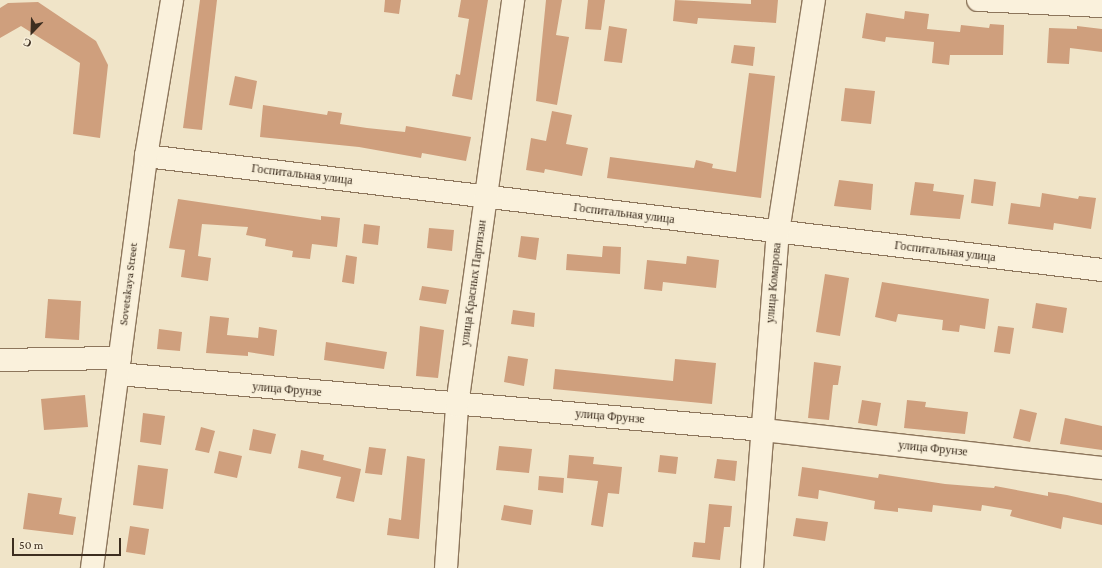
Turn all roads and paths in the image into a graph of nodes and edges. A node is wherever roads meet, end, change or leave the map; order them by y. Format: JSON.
{"nodes":[{"id":1,"x":172,"y":0,"type":"edge"},
{"id":2,"x":513,"y":0,"type":"edge"},
{"id":3,"x":814,"y":0,"type":"edge"},
{"id":4,"x":978,"y":0,"type":"edge"},
{"id":5,"x":1102,"y":6,"type":"edge"},
{"id":6,"x":146,"y":156,"type":"junction"},
{"id":7,"x":486,"y":197,"type":"junction"},
{"id":8,"x":778,"y":232,"type":"junction"},
{"id":9,"x":1102,"y":270,"type":"edge"},
{"id":10,"x":0,"y":360,"type":"edge"},
{"id":11,"x":119,"y":366,"type":"junction"},
{"id":12,"x":457,"y":405,"type":"junction"},
{"id":13,"x":763,"y":430,"type":"junction"},
{"id":14,"x":1102,"y":468,"type":"edge"},
{"id":15,"x":92,"y":568,"type":"edge"},
{"id":16,"x":446,"y":568,"type":"edge"},
{"id":17,"x":752,"y":568,"type":"edge"}],
"edges":[{"from":1,"to":6,"type":"street","name":"Sovetskaya Street"},
{"from":2,"to":7,"type":"street","name":"улица Красных Партизан"},
{"from":3,"to":8,"type":"street","name":"улица Комарова"},
{"from":4,"to":5,"type":"street"},
{"from":6,"to":7,"type":"street","name":"Госпитальная улица"},
{"from":6,"to":11,"type":"street","name":"Sovetskaya Street"},
{"from":7,"to":8,"type":"street","name":"Госпитальная улица"},
{"from":7,"to":12,"type":"street","name":"улица Красных Партизан"},
{"from":8,"to":9,"type":"street","name":"Госпитальная улица"},
{"from":8,"to":13,"type":"street","name":"улица Комарова"},
{"from":10,"to":11,"type":"street","name":"улица Фрунзе"},
{"from":11,"to":12,"type":"street","name":"улица Фрунзе"},
{"from":11,"to":15,"type":"street","name":"Sovetskaya Street"},
{"from":12,"to":13,"type":"street","name":"улица Фрунзе"},
{"from":12,"to":16,"type":"street","name":"улица Красных Партизан"},
{"from":13,"to":14,"type":"street","name":"улица Фрунзе"},
{"from":13,"to":17,"type":"street","name":"улица Комарова"}]}
